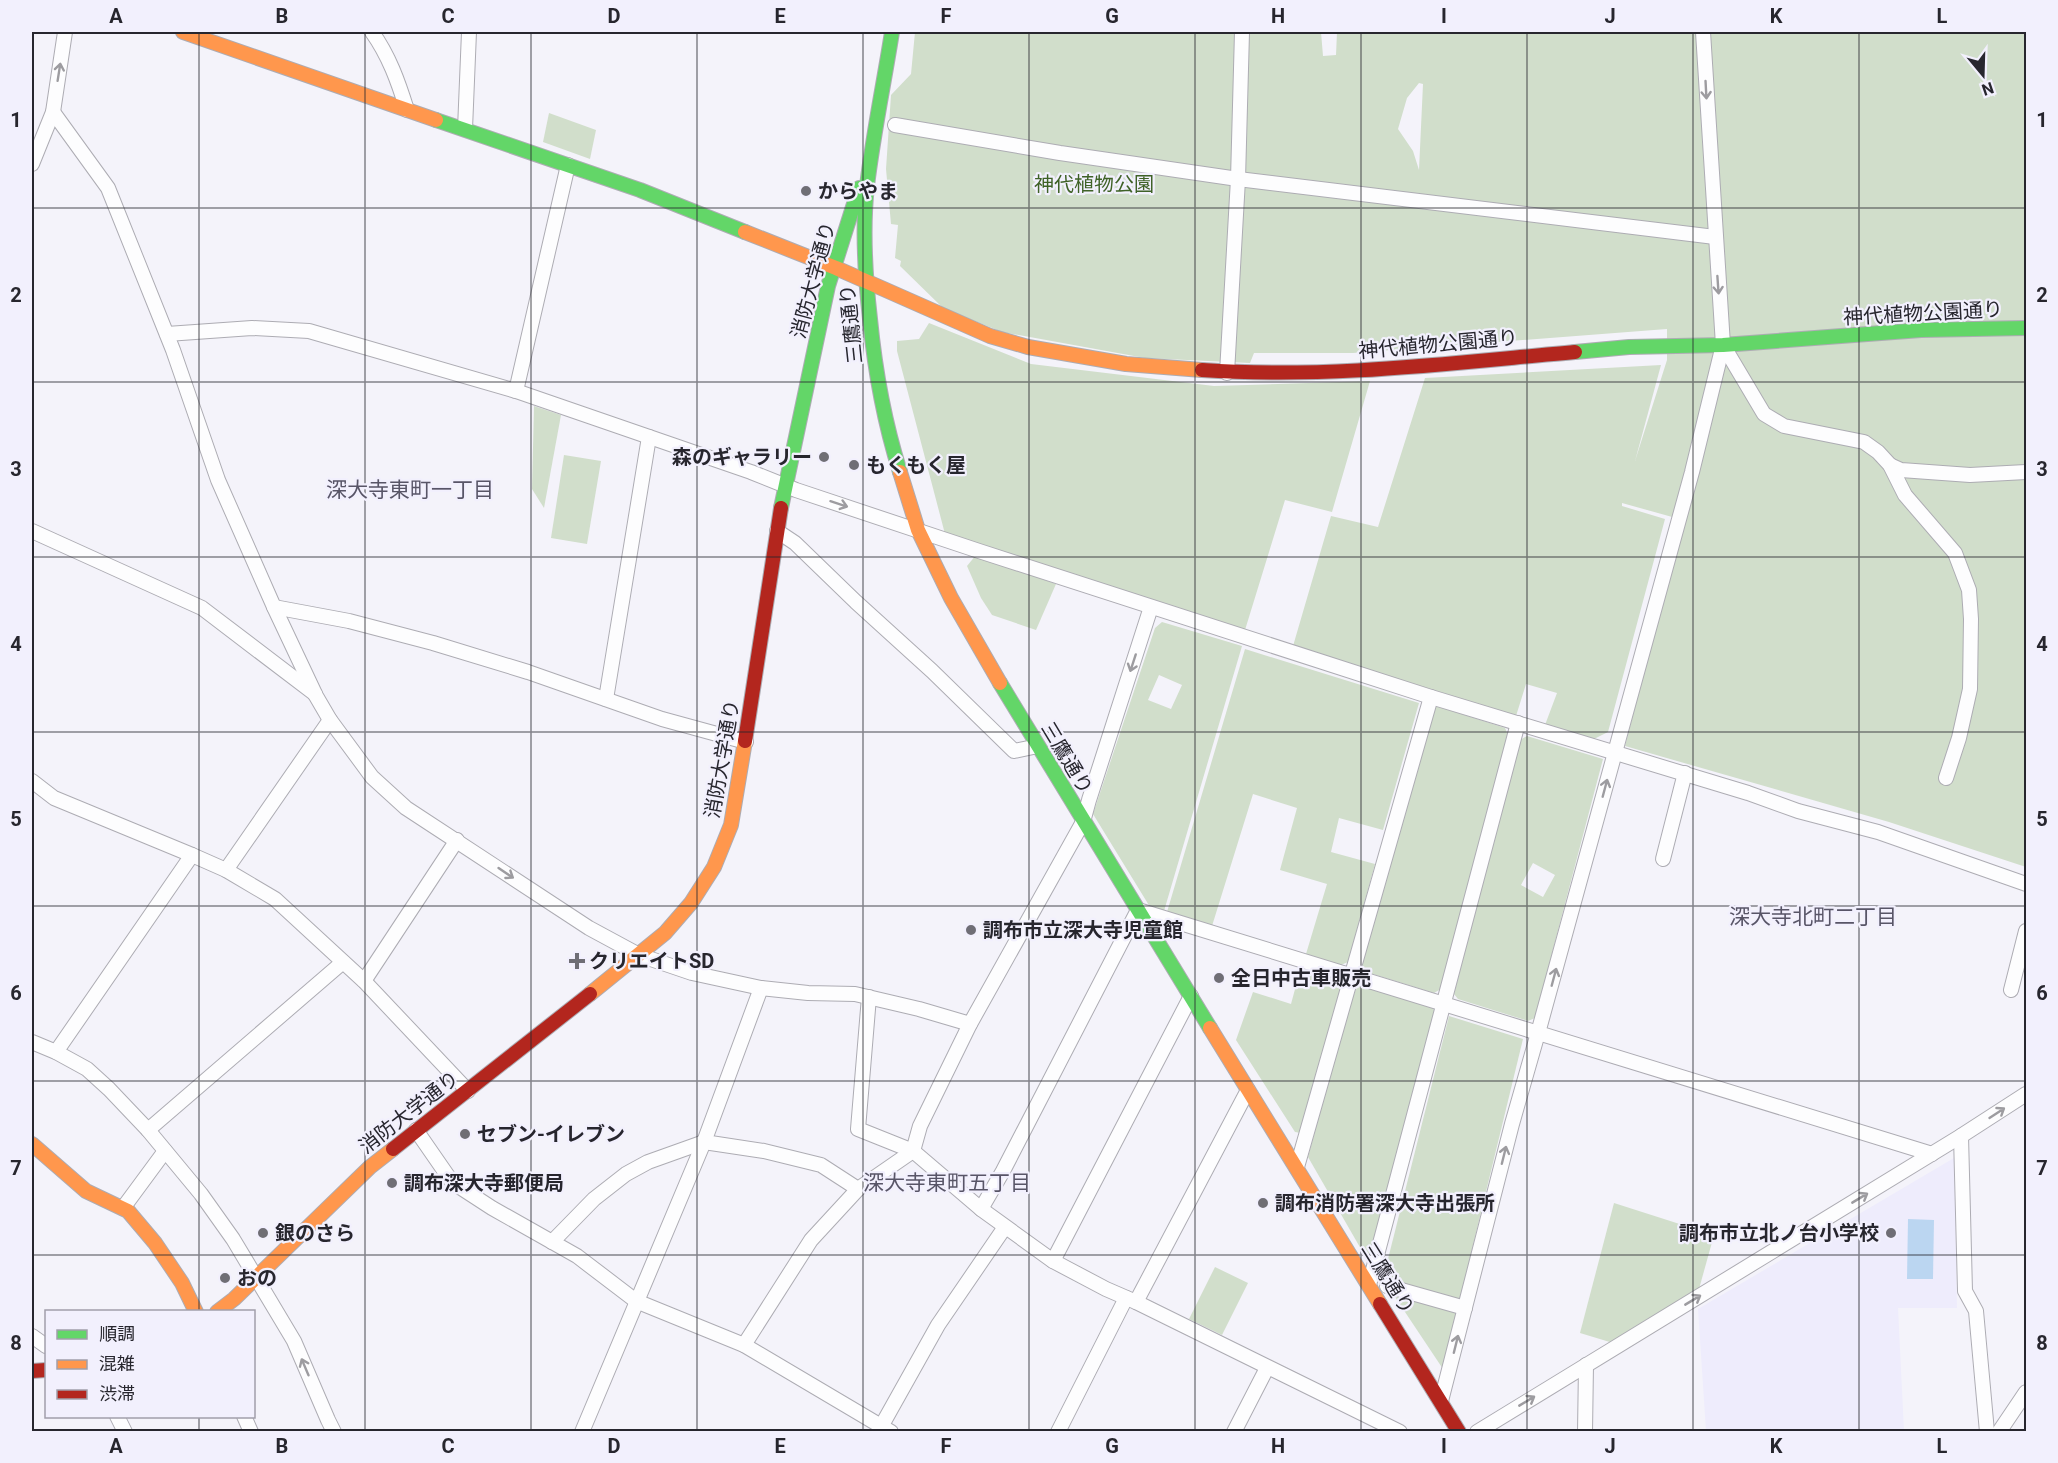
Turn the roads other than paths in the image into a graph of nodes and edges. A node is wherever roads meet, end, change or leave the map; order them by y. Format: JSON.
{"nodes":[{"id":1,"x":65,"y":32,"type":"edge"},
{"id":2,"x":183,"y":32,"type":"edge"},
{"id":3,"x":372,"y":32,"type":"edge"},
{"id":4,"x":469,"y":32,"type":"edge"},
{"id":5,"x":892,"y":32,"type":"edge"},
{"id":6,"x":1242,"y":32,"type":"edge"},
{"id":7,"x":1703,"y":32,"type":"edge"},
{"id":8,"x":407,"y":110,"type":"junction"},
{"id":9,"x":53,"y":112,"type":"junction"},
{"id":10,"x":895,"y":125,"type":"dead end"},
{"id":11,"x":465,"y":129,"type":"junction"},
{"id":12,"x":874,"y":142,"type":"junction"},
{"id":13,"x":32,"y":164,"type":"edge"},
{"id":14,"x":568,"y":165,"type":"junction"},
{"id":15,"x":1238,"y":179,"type":"junction"},
{"id":16,"x":1715,"y":237,"type":"junction"},
{"id":17,"x":836,"y":268,"type":"junction"},
{"id":18,"x":866,"y":282,"type":"junction"},
{"id":19,"x":2026,"y":328,"type":"edge"},
{"id":20,"x":167,"y":334,"type":"junction"},
{"id":21,"x":1723,"y":345,"type":"junction"},
{"id":22,"x":1227,"y":373,"type":"junction"},
{"id":23,"x":516,"y":391,"type":"junction"},
{"id":24,"x":649,"y":437,"type":"junction"},
{"id":25,"x":1890,"y":465,"type":"junction"},
{"id":26,"x":2026,"y":472,"type":"edge"},
{"id":27,"x":784,"y":485,"type":"junction"},
{"id":28,"x":918,"y":530,"type":"junction"},
{"id":29,"x":777,"y":531,"type":"junction"},
{"id":30,"x":33,"y":534,"type":"edge"},
{"id":31,"x":274,"y":607,"type":"junction"},
{"id":32,"x":1151,"y":607,"type":"junction"},
{"id":33,"x":316,"y":696,"type":"junction"},
{"id":34,"x":1431,"y":697,"type":"junction"},
{"id":35,"x":606,"y":699,"type":"junction"},
{"id":36,"x":330,"y":720,"type":"junction"},
{"id":37,"x":1518,"y":723,"type":"junction"},
{"id":38,"x":746,"y":742,"type":"junction"},
{"id":39,"x":1038,"y":746,"type":"junction"},
{"id":40,"x":1615,"y":752,"type":"junction"},
{"id":41,"x":1685,"y":773,"type":"junction"},
{"id":42,"x":1946,"y":778,"type":"dead end"},
{"id":43,"x":32,"y":781,"type":"edge"},
{"id":44,"x":1083,"y":822,"type":"junction"},
{"id":45,"x":457,"y":840,"type":"junction"},
{"id":46,"x":192,"y":855,"type":"junction"},
{"id":47,"x":1663,"y":859,"type":"dead end"},
{"id":48,"x":226,"y":870,"type":"junction"},
{"id":49,"x":2026,"y":884,"type":"edge"},
{"id":50,"x":1138,"y":910,"type":"junction"},
{"id":51,"x":2026,"y":932,"type":"edge"},
{"id":52,"x":639,"y":955,"type":"junction"},
{"id":53,"x":343,"y":962,"type":"junction"},
{"id":54,"x":1352,"y":976,"type":"junction"},
{"id":55,"x":364,"y":981,"type":"junction"},
{"id":56,"x":761,"y":988,"type":"junction"},
{"id":57,"x":2011,"y":990,"type":"dead end"},
{"id":58,"x":1191,"y":996,"type":"junction"},
{"id":59,"x":869,"y":997,"type":"junction"},
{"id":60,"x":1444,"y":1004,"type":"junction"},
{"id":61,"x":970,"y":1024,"type":"junction"},
{"id":62,"x":1538,"y":1033,"type":"junction"},
{"id":63,"x":32,"y":1042,"type":"edge"},
{"id":64,"x":56,"y":1052,"type":"junction"},
{"id":65,"x":1248,"y":1090,"type":"junction"},
{"id":66,"x":468,"y":1091,"type":"junction"},
{"id":67,"x":2026,"y":1094,"type":"edge"},
{"id":68,"x":148,"y":1130,"type":"junction"},
{"id":69,"x":416,"y":1130,"type":"junction"},
{"id":70,"x":1961,"y":1136,"type":"junction"},
{"id":71,"x":704,"y":1142,"type":"junction"},
{"id":72,"x":32,"y":1144,"type":"edge"},
{"id":73,"x":165,"y":1151,"type":"junction"},
{"id":74,"x":914,"y":1151,"type":"junction"},
{"id":75,"x":1932,"y":1154,"type":"junction"},
{"id":76,"x":1297,"y":1167,"type":"junction"},
{"id":77,"x":858,"y":1189,"type":"junction"},
{"id":78,"x":123,"y":1208,"type":"junction"},
{"id":79,"x":981,"y":1209,"type":"junction"},
{"id":80,"x":1005,"y":1227,"type":"junction"},
{"id":81,"x":552,"y":1242,"type":"junction"},
{"id":82,"x":1053,"y":1261,"type":"junction"},
{"id":83,"x":255,"y":1279,"type":"junction"},
{"id":84,"x":1370,"y":1285,"type":"junction"},
{"id":85,"x":1387,"y":1286,"type":"dead end"},
{"id":86,"x":1131,"y":1300,"type":"junction"},
{"id":87,"x":636,"y":1301,"type":"junction"},
{"id":88,"x":1465,"y":1308,"type":"junction"},
{"id":89,"x":196,"y":1310,"type":"edge"},
{"id":90,"x":218,"y":1310,"type":"edge"},
{"id":91,"x":32,"y":1336,"type":"edge"},
{"id":92,"x":45,"y":1345,"type":"edge"},
{"id":93,"x":744,"y":1345,"type":"junction"},
{"id":94,"x":1586,"y":1365,"type":"junction"},
{"id":95,"x":1267,"y":1368,"type":"junction"},
{"id":96,"x":2026,"y":1392,"type":"edge"},
{"id":97,"x":1442,"y":1401,"type":"junction"},
{"id":98,"x":331,"y":1426,"type":"edge"},
{"id":99,"x":886,"y":1428,"type":"edge"},
{"id":100,"x":582,"y":1431,"type":"edge"},
{"id":101,"x":1058,"y":1431,"type":"edge"},
{"id":102,"x":1234,"y":1431,"type":"edge"},
{"id":103,"x":1400,"y":1431,"type":"edge"},
{"id":104,"x":1459,"y":1431,"type":"edge"},
{"id":105,"x":1477,"y":1431,"type":"edge"},
{"id":106,"x":1585,"y":1431,"type":"edge"},
{"id":107,"x":1987,"y":1431,"type":"edge"},
{"id":108,"x":1999,"y":1431,"type":"edge"}],
"edges":[{"from":9,"to":1,"type":"street","one_way":true},
{"from":2,"to":8,"type":"street","name":"神代植物公園通り"},
{"from":3,"to":8,"type":"street"},
{"from":4,"to":11,"type":"street"},
{"from":5,"to":12,"type":"street","name":"三鷹通り"},
{"from":6,"to":15,"type":"street"},
{"from":7,"to":16,"type":"street","one_way":true},
{"from":8,"to":11,"type":"street","name":"神代植物公園通り"},
{"from":9,"to":13,"type":"street"},
{"from":9,"to":20,"type":"street"},
{"from":10,"to":15,"type":"street"},
{"from":11,"to":14,"type":"street","name":"神代植物公園通り"},
{"from":12,"to":17,"type":"street","name":"消防大学通り"},
{"from":12,"to":18,"type":"street","name":"三鷹通り"},
{"from":14,"to":17,"type":"street","name":"神代植物公園通り"},
{"from":14,"to":23,"type":"street"},
{"from":15,"to":16,"type":"street"},
{"from":15,"to":22,"type":"street"},
{"from":16,"to":21,"type":"street","one_way":true},
{"from":17,"to":18,"type":"street","name":"神代植物公園通り"},
{"from":17,"to":27,"type":"street","name":"消防大学通り"},
{"from":18,"to":22,"type":"street","name":"神代植物公園通り"},
{"from":18,"to":28,"type":"street","name":"三鷹通り"},
{"from":19,"to":21,"type":"street","name":"神代植物公園通り"},
{"from":20,"to":23,"type":"street"},
{"from":20,"to":31,"type":"street"},
{"from":21,"to":22,"type":"street","name":"神代植物公園通り"},
{"from":21,"to":25,"type":"street"},
{"from":21,"to":40,"type":"street"},
{"from":23,"to":24,"type":"street"},
{"from":24,"to":27,"type":"street"},
{"from":24,"to":35,"type":"street"},
{"from":25,"to":26,"type":"street"},
{"from":25,"to":42,"type":"street"},
{"from":27,"to":28,"type":"street","one_way":true},
{"from":27,"to":29,"type":"street","name":"消防大学通り"},
{"from":28,"to":32,"type":"street"},
{"from":28,"to":39,"type":"street","name":"三鷹通り"},
{"from":29,"to":38,"type":"street","name":"消防大学通り"},
{"from":29,"to":39,"type":"street"},
{"from":30,"to":33,"type":"street"},
{"from":31,"to":33,"type":"street"},
{"from":31,"to":35,"type":"street"},
{"from":32,"to":34,"type":"street"},
{"from":32,"to":44,"type":"street","one_way":true},
{"from":33,"to":36,"type":"street"},
{"from":34,"to":37,"type":"street"},
{"from":34,"to":54,"type":"street"},
{"from":35,"to":38,"type":"street"},
{"from":36,"to":45,"type":"street"},
{"from":36,"to":48,"type":"street"},
{"from":37,"to":40,"type":"street"},
{"from":37,"to":60,"type":"street"},
{"from":38,"to":52,"type":"street","name":"消防大学通り"},
{"from":39,"to":44,"type":"street","name":"三鷹通り"},
{"from":40,"to":41,"type":"street"},
{"from":62,"to":40,"type":"street","one_way":true},
{"from":41,"to":47,"type":"street"},
{"from":41,"to":49,"type":"street"},
{"from":43,"to":46,"type":"street"},
{"from":44,"to":50,"type":"street","name":"三鷹通り"},
{"from":44,"to":61,"type":"street"},
{"from":45,"to":52,"type":"street","one_way":true},
{"from":45,"to":55,"type":"street"},
{"from":46,"to":48,"type":"street"},
{"from":46,"to":64,"type":"street"},
{"from":48,"to":53,"type":"street"},
{"from":50,"to":54,"type":"street"},
{"from":50,"to":58,"type":"street","name":"三鷹通り"},
{"from":50,"to":79,"type":"street"},
{"from":51,"to":57,"type":"street"},
{"from":52,"to":56,"type":"street"},
{"from":52,"to":66,"type":"street","name":"消防大学通り"},
{"from":53,"to":55,"type":"street"},
{"from":53,"to":68,"type":"street"},
{"from":54,"to":60,"type":"street"},
{"from":54,"to":76,"type":"street"},
{"from":55,"to":66,"type":"street"},
{"from":56,"to":59,"type":"street"},
{"from":56,"to":71,"type":"street"},
{"from":58,"to":65,"type":"street","name":"三鷹通り"},
{"from":58,"to":82,"type":"street"},
{"from":59,"to":61,"type":"street"},
{"from":59,"to":74,"type":"street"},
{"from":60,"to":62,"type":"street"},
{"from":60,"to":84,"type":"street"},
{"from":61,"to":74,"type":"street"},
{"from":62,"to":75,"type":"street"},
{"from":88,"to":62,"type":"street","one_way":true},
{"from":63,"to":64,"type":"street"},
{"from":64,"to":68,"type":"street"},
{"from":65,"to":76,"type":"street","name":"三鷹通り"},
{"from":65,"to":86,"type":"street"},
{"from":66,"to":69,"type":"street","name":"消防大学通り"},
{"from":70,"to":67,"type":"street","one_way":true},
{"from":68,"to":73,"type":"street"},
{"from":69,"to":81,"type":"street"},
{"from":69,"to":83,"type":"street","name":"消防大学通り"},
{"from":70,"to":75,"type":"street"},
{"from":70,"to":107,"type":"street"},
{"from":71,"to":77,"type":"street"},
{"from":71,"to":81,"type":"street"},
{"from":71,"to":87,"type":"street"},
{"from":72,"to":78,"type":"street"},
{"from":73,"to":78,"type":"street"},
{"from":73,"to":83,"type":"street"},
{"from":74,"to":77,"type":"street"},
{"from":74,"to":79,"type":"street"},
{"from":94,"to":75,"type":"street","one_way":true},
{"from":76,"to":84,"type":"street","name":"三鷹通り"},
{"from":77,"to":93,"type":"street"},
{"from":78,"to":89,"type":"street"},
{"from":79,"to":80,"type":"street"},
{"from":80,"to":82,"type":"street"},
{"from":80,"to":99,"type":"street"},
{"from":81,"to":87,"type":"street"},
{"from":82,"to":86,"type":"street"},
{"from":83,"to":90,"type":"street","name":"消防大学通り"},
{"from":98,"to":83,"type":"street","one_way":true},
{"from":84,"to":97,"type":"street","name":"三鷹通り"},
{"from":85,"to":88,"type":"street"},
{"from":86,"to":95,"type":"street"},
{"from":86,"to":101,"type":"street"},
{"from":87,"to":93,"type":"street"},
{"from":87,"to":100,"type":"street"},
{"from":97,"to":88,"type":"street","one_way":true},
{"from":91,"to":92,"type":"street"},
{"from":93,"to":99,"type":"street"},
{"from":105,"to":94,"type":"street","one_way":true},
{"from":94,"to":106,"type":"street"},
{"from":95,"to":102,"type":"street"},
{"from":95,"to":103,"type":"street"},
{"from":96,"to":108,"type":"street"},
{"from":97,"to":104,"type":"street","name":"三鷹通り"}]}
